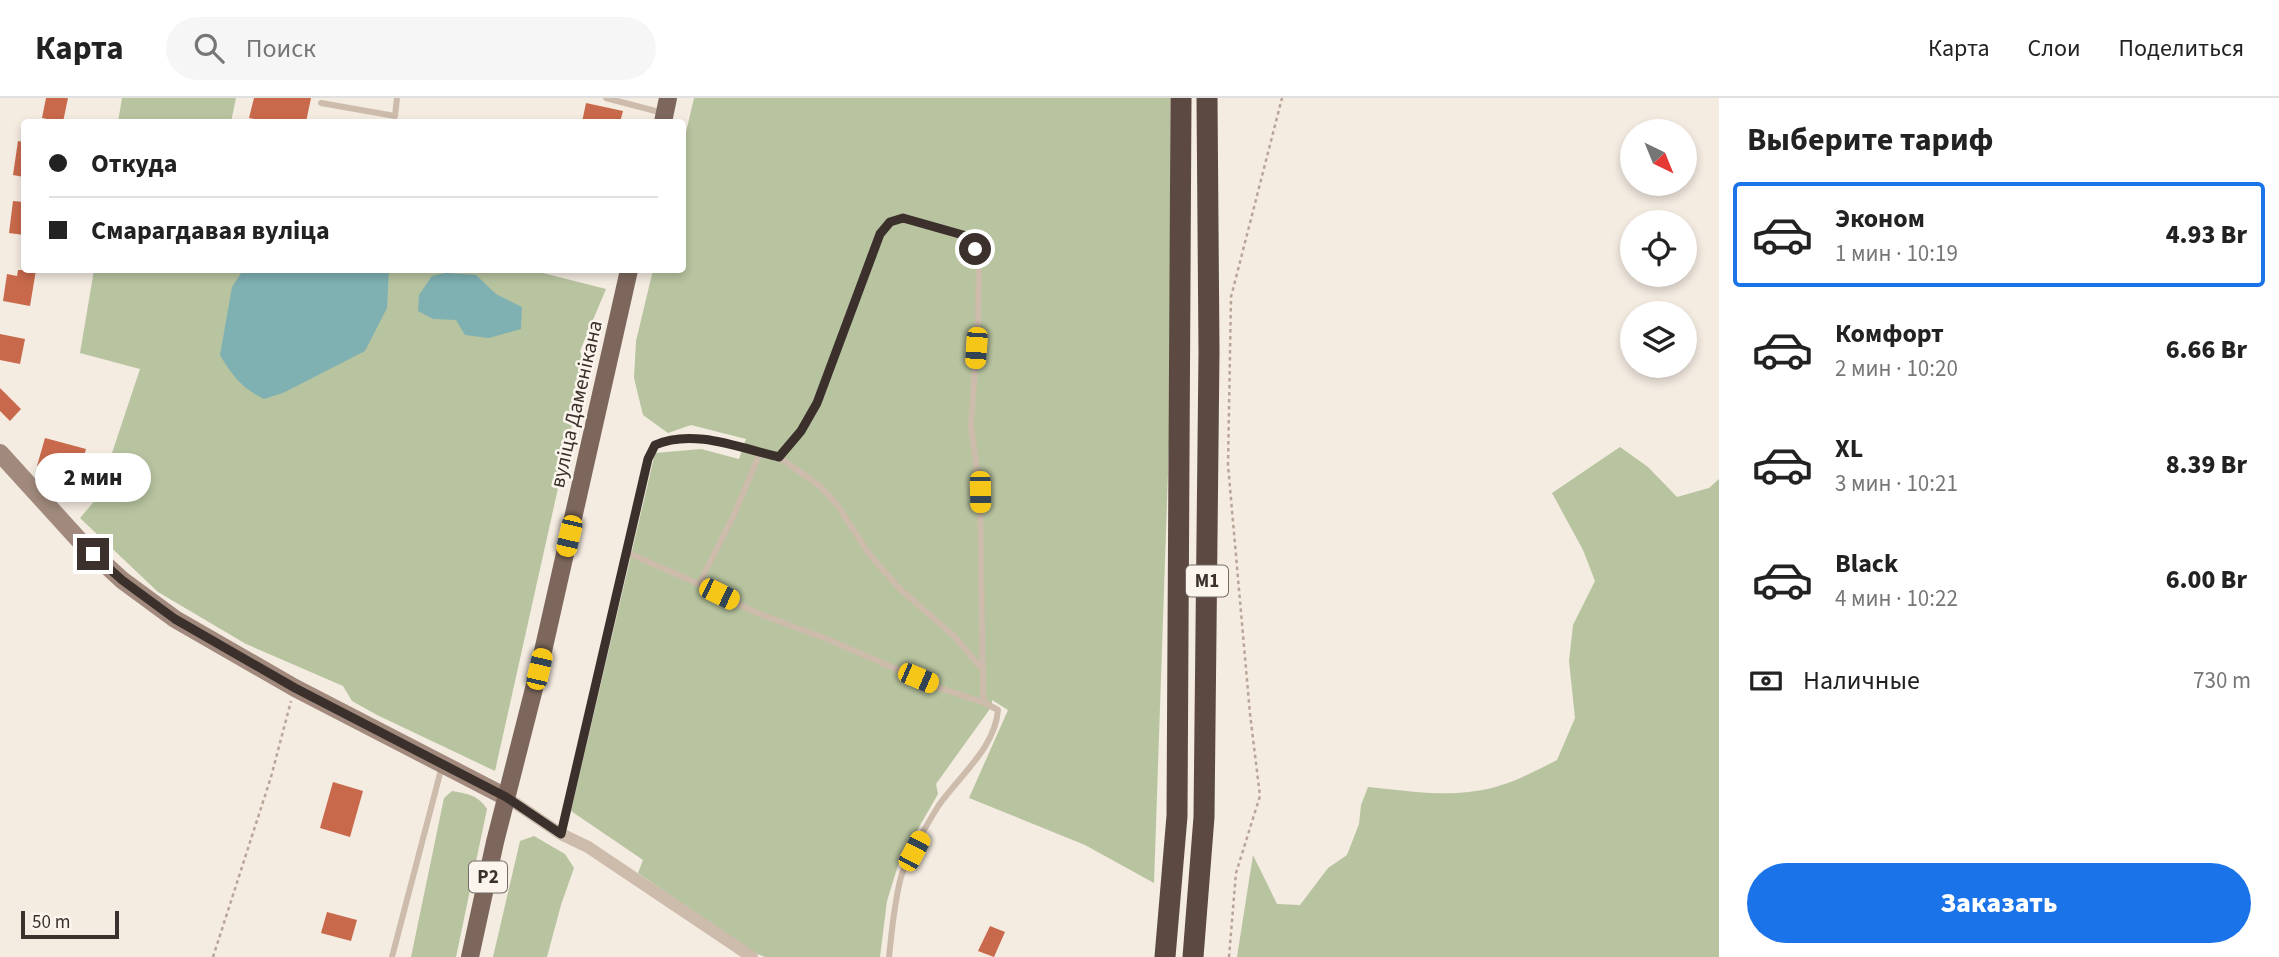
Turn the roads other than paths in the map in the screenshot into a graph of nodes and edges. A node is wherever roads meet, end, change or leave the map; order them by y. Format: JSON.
{"nodes":[{"id":1,"x":397,"y":98,"type":"edge"},
{"id":2,"x":606,"y":98,"type":"edge"},
{"id":3,"x":1181,"y":98,"type":"edge"},
{"id":4,"x":1207,"y":98,"type":"edge"},
{"id":5,"x":320,"y":103,"type":"dead end"},
{"id":6,"x":665,"y":111,"type":"edge"},
{"id":7,"x":628,"y":273,"type":"edge"},
{"id":8,"x":0,"y":453,"type":"edge"},
{"id":9,"x":760,"y":453,"type":"junction"},
{"id":10,"x":779,"y":457,"type":"junction"},
{"id":11,"x":626,"y":552,"type":"junction"},
{"id":12,"x":699,"y":584,"type":"junction"},
{"id":13,"x":983,"y":670,"type":"junction"},
{"id":14,"x":985,"y":703,"type":"junction"},
{"id":15,"x":443,"y":765,"type":"junction"},
{"id":16,"x":506,"y":797,"type":"junction"},
{"id":17,"x":561,"y":834,"type":"junction"},
{"id":18,"x":392,"y":957,"type":"edge"},
{"id":19,"x":470,"y":957,"type":"edge"},
{"id":20,"x":752,"y":957,"type":"edge"},
{"id":21,"x":889,"y":957,"type":"edge"},
{"id":22,"x":1165,"y":957,"type":"edge"},
{"id":23,"x":1193,"y":957,"type":"edge"}],
"edges":[{"from":1,"to":5,"type":"lane"},
{"from":2,"to":6,"type":"lane"},
{"from":3,"to":22,"type":"highway","number":"М1"},
{"from":4,"to":23,"type":"highway","number":"М1"},
{"from":7,"to":16,"type":"main road","name":"вуліца Даменікана","number":"Р2"},
{"from":8,"to":15,"type":"street"},
{"from":9,"to":10,"type":"lane"},
{"from":9,"to":11,"type":"lane"},
{"from":9,"to":12,"type":"lane"},
{"from":10,"to":13,"type":"lane"},
{"from":10,"to":13,"type":"lane"},
{"from":11,"to":12,"type":"lane"},
{"from":11,"to":17,"type":"lane"},
{"from":12,"to":14,"type":"lane"},
{"from":13,"to":14,"type":"lane"},
{"from":14,"to":21,"type":"lane"},
{"from":15,"to":16,"type":"street"},
{"from":15,"to":18,"type":"lane"},
{"from":16,"to":17,"type":"street"},
{"from":16,"to":19,"type":"main road","name":"вуліца Даменікана","number":"Р2"},
{"from":17,"to":20,"type":"street"}]}
